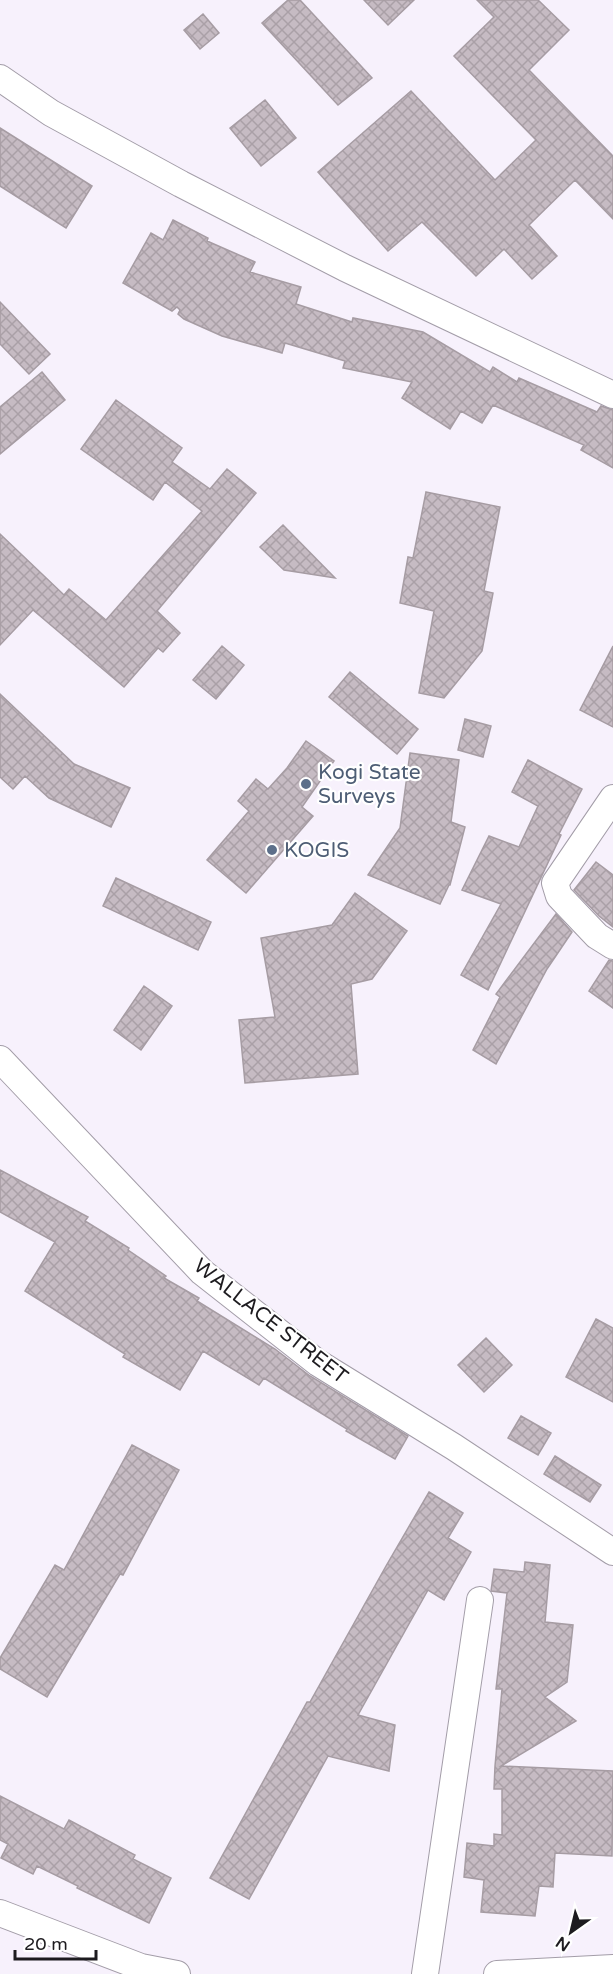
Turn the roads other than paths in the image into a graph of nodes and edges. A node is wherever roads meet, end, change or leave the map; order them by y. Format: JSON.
{"nodes":[{"id":1,"x":0,"y":78,"type":"edge"},
{"id":2,"x":613,"y":395,"type":"edge"},
{"id":3,"x":613,"y":798,"type":"edge"},
{"id":4,"x":613,"y":946,"type":"edge"},
{"id":5,"x":0,"y":1059,"type":"edge"},
{"id":6,"x":613,"y":1552,"type":"edge"},
{"id":7,"x":480,"y":1600,"type":"dead end"},
{"id":8,"x":0,"y":1913,"type":"edge"},
{"id":9,"x":608,"y":1970,"type":"edge"},
{"id":10,"x":177,"y":1974,"type":"edge"},
{"id":11,"x":425,"y":1974,"type":"edge"},
{"id":12,"x":497,"y":1974,"type":"edge"}],
"edges":[{"from":1,"to":2,"type":"street"},
{"from":3,"to":4,"type":"street"},
{"from":5,"to":6,"type":"street","name":"WALLACE STREET"},
{"from":7,"to":11,"type":"street"},
{"from":8,"to":10,"type":"street"},
{"from":9,"to":12,"type":"street"}]}
